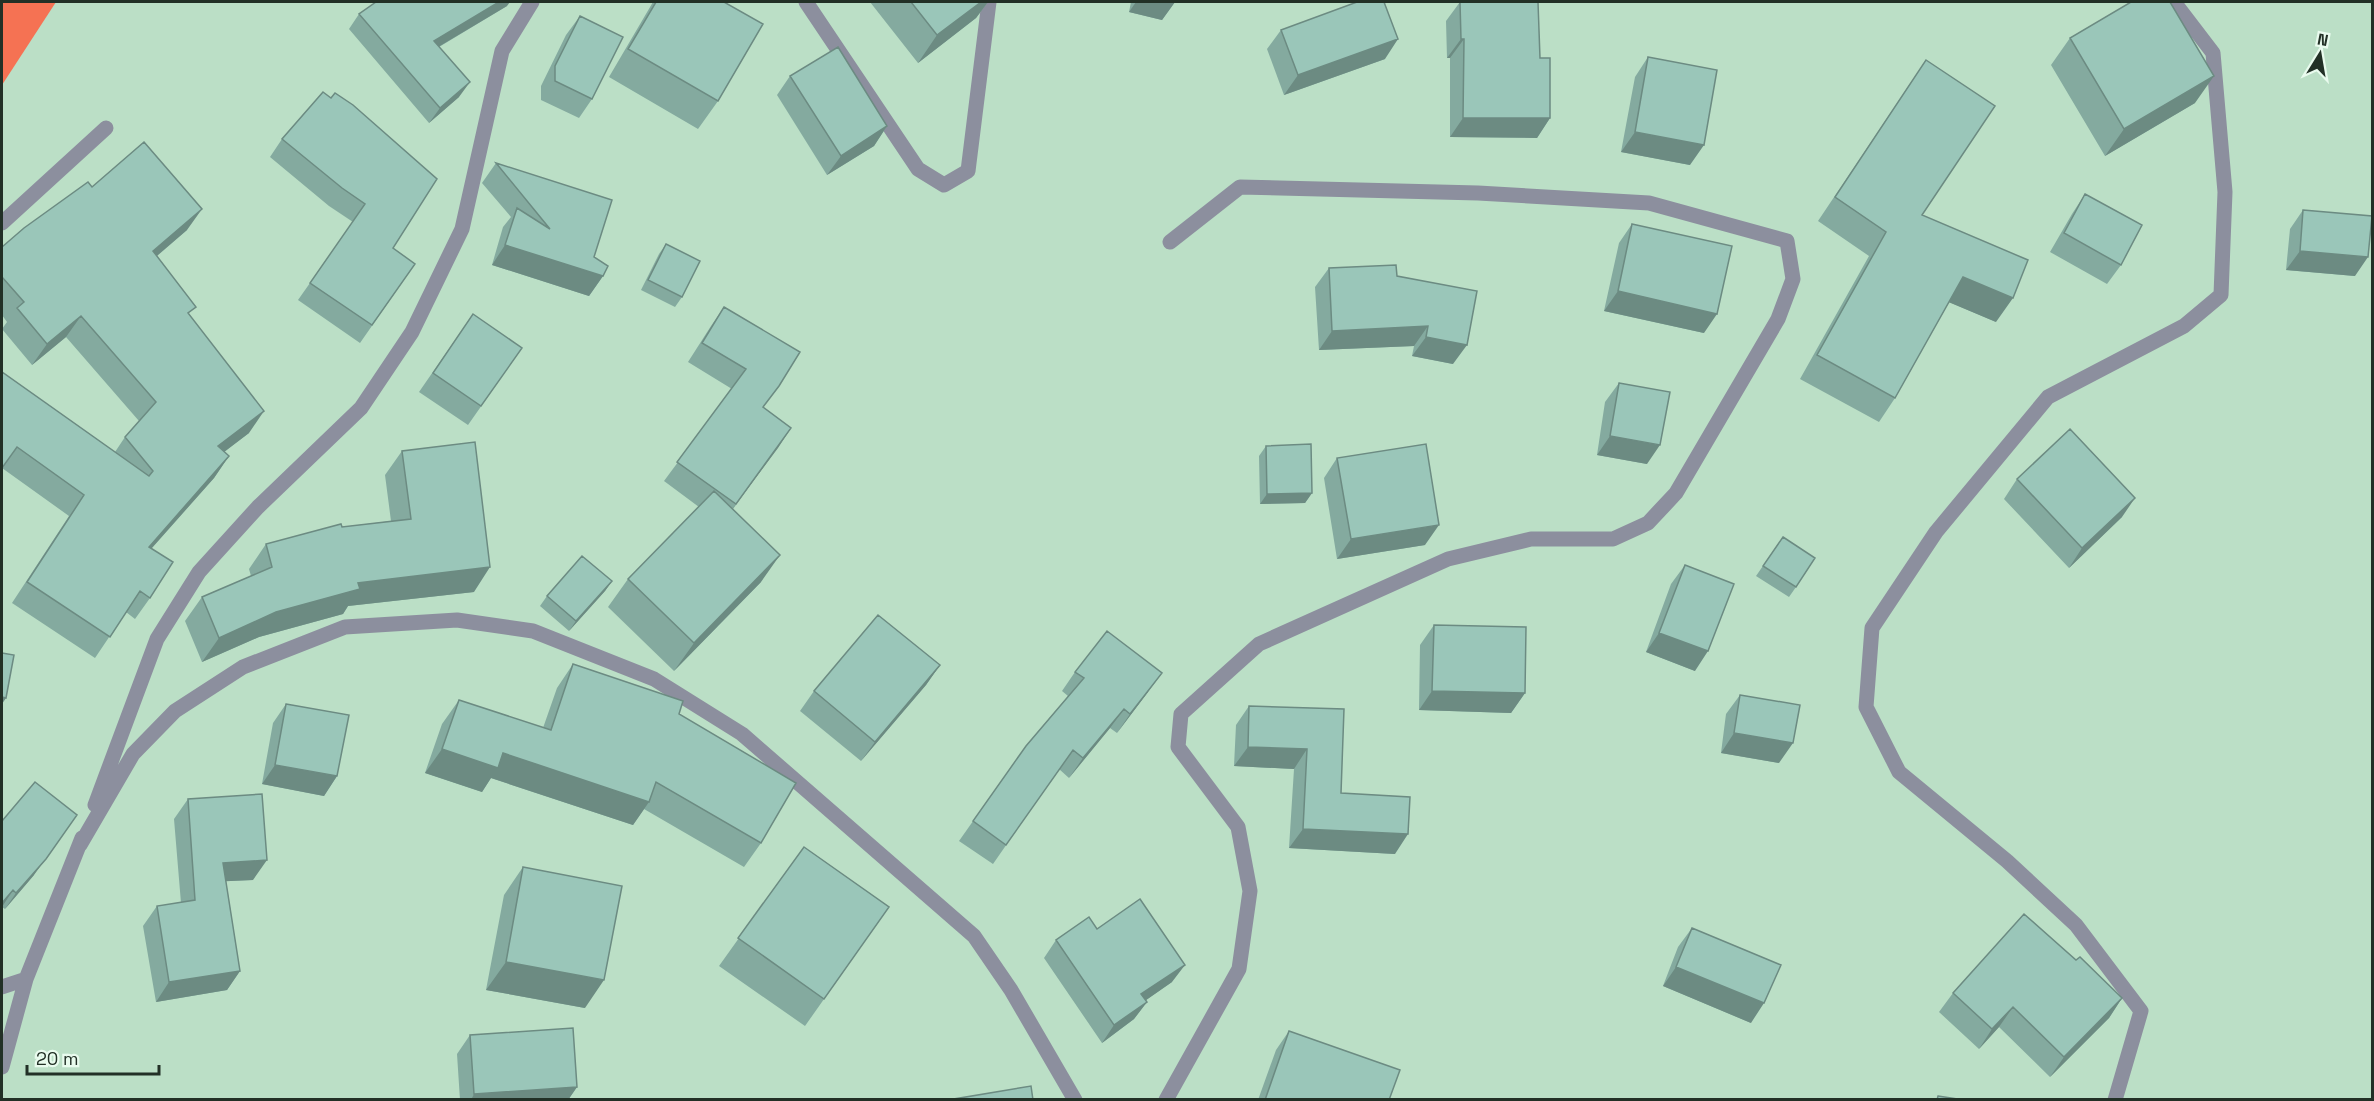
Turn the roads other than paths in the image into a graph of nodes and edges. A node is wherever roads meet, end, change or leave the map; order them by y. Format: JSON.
{"nodes":[{"id":1,"x":532,"y":2,"type":"edge"},
{"id":2,"x":806,"y":2,"type":"edge"},
{"id":3,"x":989,"y":2,"type":"edge"},
{"id":4,"x":2174,"y":2,"type":"edge"},
{"id":5,"x":106,"y":128,"type":"dead end"},
{"id":6,"x":2,"y":223,"type":"edge"},
{"id":7,"x":1170,"y":242,"type":"dead end"},
{"id":8,"x":80,"y":845,"type":"junction"},
{"id":9,"x":27,"y":980,"type":"junction"},
{"id":10,"x":2,"y":987,"type":"edge"},
{"id":11,"x":2,"y":1067,"type":"edge"},
{"id":12,"x":1075,"y":1100,"type":"edge"},
{"id":13,"x":1166,"y":1100,"type":"edge"},
{"id":14,"x":2115,"y":1100,"type":"edge"}],
"edges":[{"from":1,"to":8,"type":"street"},
{"from":2,"to":3,"type":"street"},
{"from":4,"to":14,"type":"street"},
{"from":5,"to":6,"type":"street"},
{"from":7,"to":13,"type":"street"},
{"from":8,"to":9,"type":"street"},
{"from":8,"to":12,"type":"street"},
{"from":9,"to":10,"type":"street"},
{"from":9,"to":11,"type":"street"}]}
